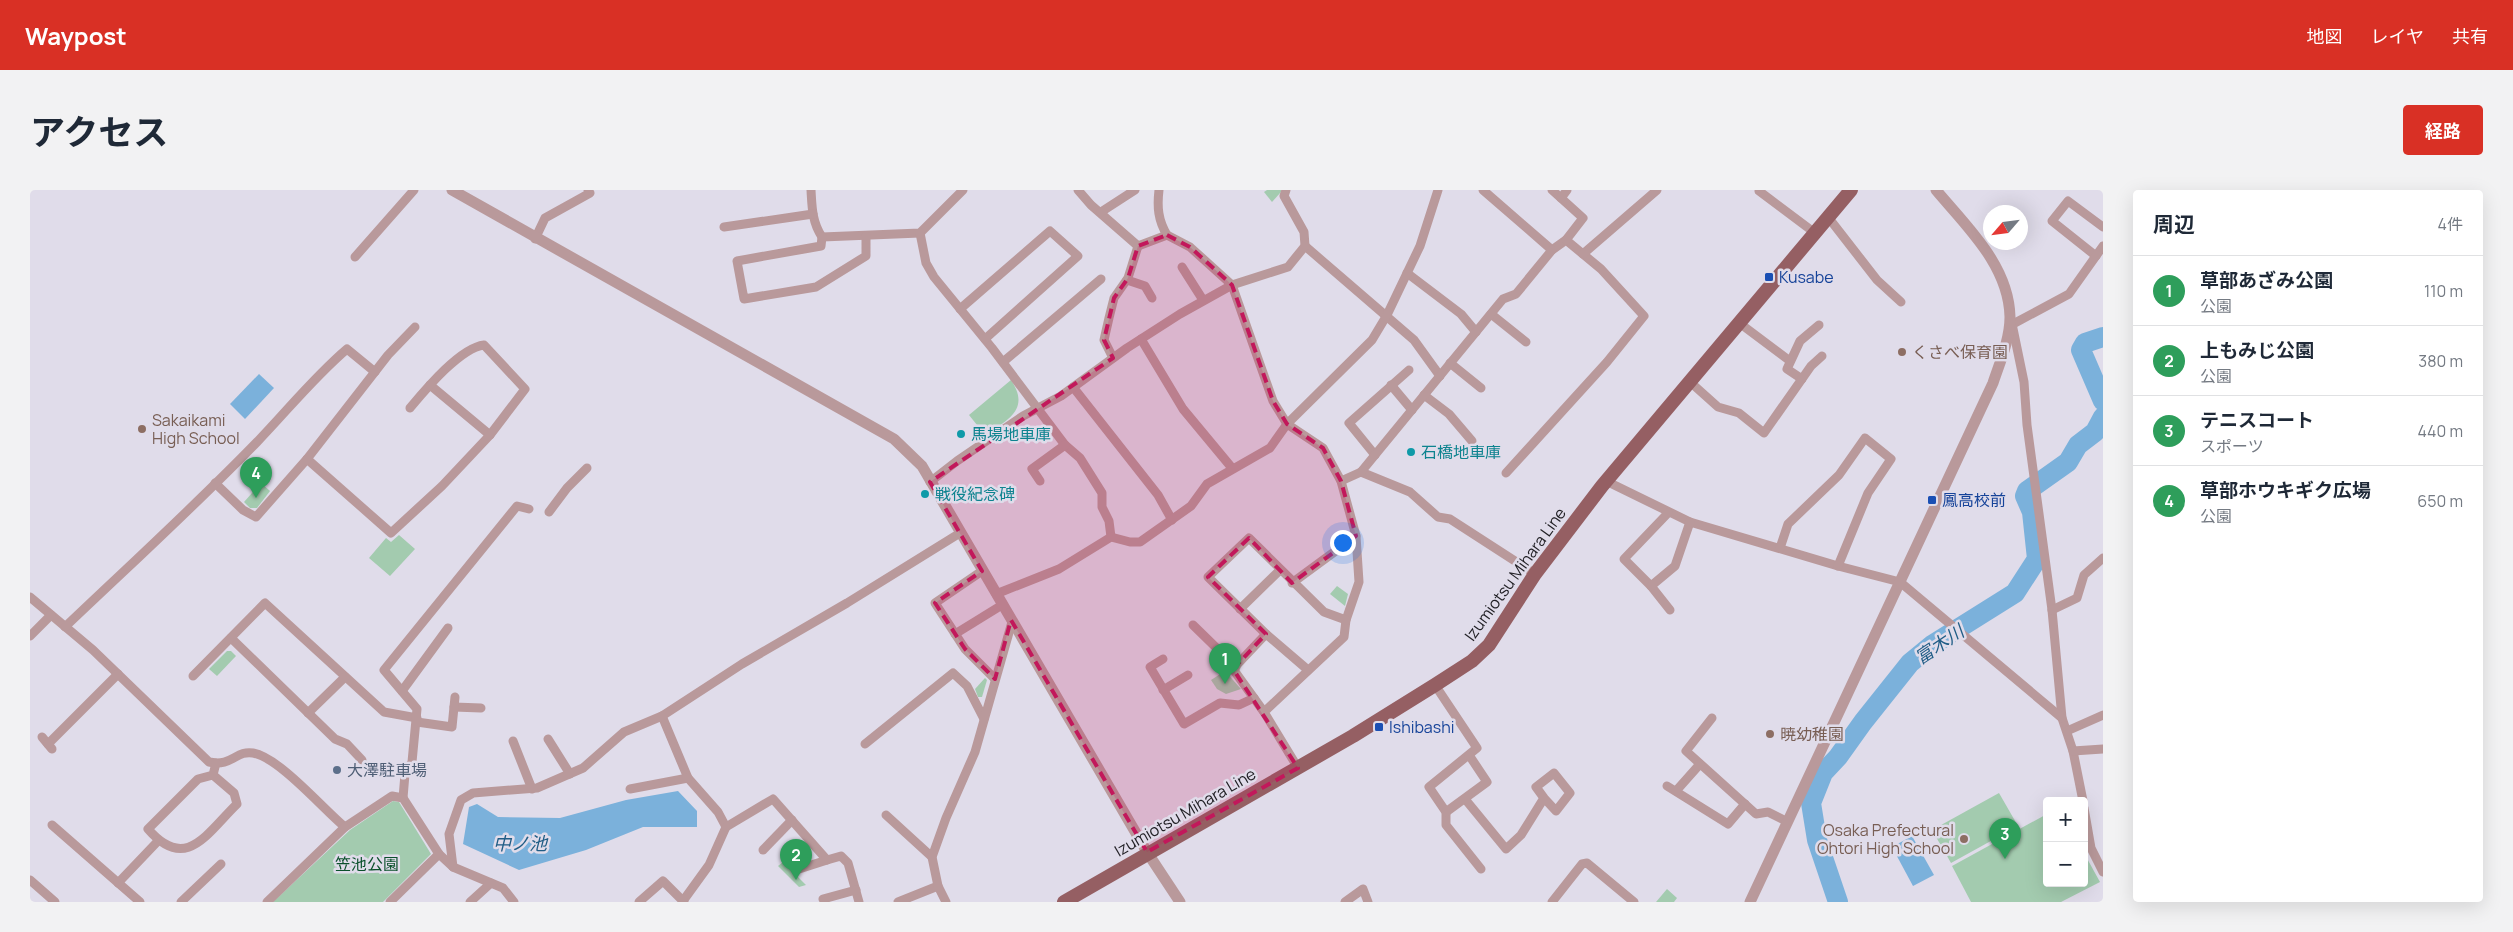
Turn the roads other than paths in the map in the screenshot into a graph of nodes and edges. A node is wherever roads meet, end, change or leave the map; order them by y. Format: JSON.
{"nodes":[{"id":1,"x":414,"y":190,"type":"edge"},
{"id":2,"x":452,"y":190,"type":"edge"},
{"id":3,"x":588,"y":190,"type":"edge"},
{"id":4,"x":811,"y":190,"type":"edge"},
{"id":5,"x":963,"y":190,"type":"edge"},
{"id":6,"x":1078,"y":190,"type":"edge"},
{"id":7,"x":1135,"y":190,"type":"edge"},
{"id":8,"x":1159,"y":190,"type":"edge"},
{"id":9,"x":1286,"y":190,"type":"edge"},
{"id":10,"x":1438,"y":190,"type":"edge"},
{"id":11,"x":1483,"y":190,"type":"edge"},
{"id":12,"x":1552,"y":190,"type":"edge"},
{"id":13,"x":1567,"y":190,"type":"edge"},
{"id":14,"x":1657,"y":190,"type":"edge"},
{"id":15,"x":1759,"y":190,"type":"edge"},
{"id":16,"x":1851,"y":190,"type":"edge"},
{"id":17,"x":1936,"y":190,"type":"edge"},
{"id":18,"x":1561,"y":198,"type":"junction"},
{"id":19,"x":1102,"y":212,"type":"junction"},
{"id":20,"x":813,"y":214,"type":"junction"},
{"id":21,"x":1828,"y":217,"type":"junction"},
{"id":22,"x":724,"y":227,"type":"dead end"},
{"id":23,"x":2103,"y":227,"type":"edge"},
{"id":24,"x":1815,"y":232,"type":"junction"},
{"id":25,"x":920,"y":233,"type":"junction"},
{"id":26,"x":1167,"y":235,"type":"junction"},
{"id":27,"x":866,"y":236,"type":"junction"},
{"id":28,"x":822,"y":237,"type":"junction"},
{"id":29,"x":534,"y":239,"type":"junction"},
{"id":30,"x":1566,"y":240,"type":"junction"},
{"id":31,"x":1138,"y":246,"type":"junction"},
{"id":32,"x":1305,"y":246,"type":"junction"},
{"id":33,"x":2103,"y":246,"type":"edge"},
{"id":34,"x":1552,"y":250,"type":"junction"},
{"id":35,"x":1583,"y":254,"type":"junction"},
{"id":36,"x":2096,"y":256,"type":"junction"},
{"id":37,"x":355,"y":257,"type":"dead end"},
{"id":38,"x":1182,"y":267,"type":"dead end"},
{"id":39,"x":1407,"y":274,"type":"junction"},
{"id":40,"x":1101,"y":279,"type":"dead end"},
{"id":41,"x":1126,"y":280,"type":"junction"},
{"id":42,"x":1232,"y":285,"type":"junction"},
{"id":43,"x":1152,"y":298,"type":"dead end"},
{"id":44,"x":1203,"y":300,"type":"junction"},
{"id":45,"x":1901,"y":302,"type":"dead end"},
{"id":46,"x":960,"y":309,"type":"junction"},
{"id":47,"x":1490,"y":314,"type":"junction"},
{"id":48,"x":1387,"y":315,"type":"junction"},
{"id":49,"x":2012,"y":320,"type":"junction"},
{"id":50,"x":1738,"y":322,"type":"junction"},
{"id":51,"x":1819,"y":325,"type":"dead end"},
{"id":52,"x":415,"y":327,"type":"dead end"},
{"id":53,"x":1476,"y":332,"type":"junction"},
{"id":54,"x":985,"y":339,"type":"junction"},
{"id":55,"x":1141,"y":339,"type":"junction"},
{"id":56,"x":1526,"y":342,"type":"dead end"},
{"id":57,"x":1822,"y":356,"type":"dead end"},
{"id":58,"x":1113,"y":358,"type":"junction"},
{"id":59,"x":1003,"y":362,"type":"junction"},
{"id":60,"x":1790,"y":362,"type":"junction"},
{"id":61,"x":1450,"y":363,"type":"junction"},
{"id":62,"x":1409,"y":370,"type":"dead end"},
{"id":63,"x":375,"y":372,"type":"junction"},
{"id":64,"x":1440,"y":376,"type":"junction"},
{"id":65,"x":1802,"y":379,"type":"junction"},
{"id":66,"x":1689,"y":381,"type":"junction"},
{"id":67,"x":430,"y":385,"type":"junction"},
{"id":68,"x":1391,"y":385,"type":"junction"},
{"id":69,"x":1073,"y":387,"type":"junction"},
{"id":70,"x":1481,"y":388,"type":"dead end"},
{"id":71,"x":1424,"y":395,"type":"junction"},
{"id":72,"x":410,"y":408,"type":"dead end"},
{"id":73,"x":1038,"y":408,"type":"junction"},
{"id":74,"x":1412,"y":410,"type":"junction"},
{"id":75,"x":1287,"y":424,"type":"junction"},
{"id":76,"x":490,"y":435,"type":"junction"},
{"id":77,"x":1472,"y":442,"type":"dead end"},
{"id":78,"x":1065,"y":445,"type":"junction"},
{"id":79,"x":1375,"y":455,"type":"junction"},
{"id":80,"x":307,"y":460,"type":"junction"},
{"id":81,"x":587,"y":468,"type":"dead end"},
{"id":82,"x":1232,"y":468,"type":"junction"},
{"id":83,"x":1361,"y":472,"type":"junction"},
{"id":84,"x":1506,"y":473,"type":"dead end"},
{"id":85,"x":1340,"y":481,"type":"junction"},
{"id":86,"x":1606,"y":481,"type":"junction"},
{"id":87,"x":930,"y":482,"type":"junction"},
{"id":88,"x":1040,"y":482,"type":"dead end"},
{"id":89,"x":215,"y":483,"type":"junction"},
{"id":90,"x":529,"y":509,"type":"dead end"},
{"id":91,"x":549,"y":512,"type":"dead end"},
{"id":92,"x":1668,"y":512,"type":"junction"},
{"id":93,"x":1172,"y":520,"type":"junction"},
{"id":94,"x":1690,"y":522,"type":"junction"},
{"id":95,"x":960,"y":533,"type":"junction"},
{"id":96,"x":1111,"y":536,"type":"junction"},
{"id":97,"x":1356,"y":536,"type":"junction"},
{"id":98,"x":1780,"y":548,"type":"junction"},
{"id":99,"x":2103,"y":558,"type":"edge"},
{"id":100,"x":1838,"y":566,"type":"junction"},
{"id":101,"x":1280,"y":570,"type":"junction"},
{"id":102,"x":982,"y":571,"type":"junction"},
{"id":103,"x":1536,"y":574,"type":"junction"},
{"id":104,"x":1292,"y":582,"type":"junction"},
{"id":105,"x":1900,"y":582,"type":"junction"},
{"id":106,"x":1651,"y":586,"type":"junction"},
{"id":107,"x":996,"y":594,"type":"junction"},
{"id":108,"x":30,"y":597,"type":"edge"},
{"id":109,"x":1002,"y":604,"type":"junction"},
{"id":110,"x":1240,"y":609,"type":"junction"},
{"id":111,"x":1670,"y":610,"type":"dead end"},
{"id":112,"x":2052,"y":610,"type":"junction"},
{"id":113,"x":51,"y":615,"type":"junction"},
{"id":114,"x":1346,"y":620,"type":"junction"},
{"id":115,"x":1012,"y":622,"type":"junction"},
{"id":116,"x":1193,"y":626,"type":"dead end"},
{"id":117,"x":65,"y":627,"type":"junction"},
{"id":118,"x":448,"y":628,"type":"dead end"},
{"id":119,"x":955,"y":634,"type":"junction"},
{"id":120,"x":1266,"y":634,"type":"junction"},
{"id":121,"x":30,"y":636,"type":"edge"},
{"id":122,"x":231,"y":638,"type":"junction"},
{"id":123,"x":1164,"y":659,"type":"dead end"},
{"id":124,"x":1236,"y":667,"type":"junction"},
{"id":125,"x":1308,"y":670,"type":"junction"},
{"id":126,"x":118,"y":674,"type":"junction"},
{"id":127,"x":1188,"y":675,"type":"dead end"},
{"id":128,"x":194,"y":676,"type":"dead end"},
{"id":129,"x":345,"y":677,"type":"junction"},
{"id":130,"x":995,"y":679,"type":"junction"},
{"id":131,"x":1435,"y":685,"type":"junction"},
{"id":132,"x":1164,"y":690,"type":"junction"},
{"id":133,"x":402,"y":692,"type":"junction"},
{"id":134,"x":456,"y":697,"type":"dead end"},
{"id":135,"x":1254,"y":698,"type":"junction"},
{"id":136,"x":454,"y":707,"type":"junction"},
{"id":137,"x":481,"y":708,"type":"dead end"},
{"id":138,"x":1264,"y":712,"type":"junction"},
{"id":139,"x":308,"y":713,"type":"junction"},
{"id":140,"x":2103,"y":715,"type":"edge"},
{"id":141,"x":662,"y":716,"type":"junction"},
{"id":142,"x":1712,"y":718,"type":"dead end"},
{"id":143,"x":2062,"y":718,"type":"junction"},
{"id":144,"x":984,"y":719,"type":"junction"},
{"id":145,"x":417,"y":720,"type":"junction"},
{"id":146,"x":2067,"y":731,"type":"junction"},
{"id":147,"x":548,"y":739,"type":"dead end"},
{"id":148,"x":513,"y":741,"type":"dead end"},
{"id":149,"x":47,"y":744,"type":"dead end"},
{"id":150,"x":864,"y":744,"type":"dead end"},
{"id":151,"x":2103,"y":749,"type":"edge"},
{"id":152,"x":2073,"y":752,"type":"junction"},
{"id":153,"x":1469,"y":755,"type":"junction"},
{"id":154,"x":362,"y":760,"type":"dead end"},
{"id":155,"x":216,"y":763,"type":"junction"},
{"id":156,"x":1700,"y":764,"type":"junction"},
{"id":157,"x":1298,"y":768,"type":"junction"},
{"id":158,"x":213,"y":774,"type":"junction"},
{"id":159,"x":570,"y":774,"type":"junction"},
{"id":160,"x":688,"y":778,"type":"junction"},
{"id":161,"x":1667,"y":786,"type":"dead end"},
{"id":162,"x":532,"y":789,"type":"junction"},
{"id":163,"x":630,"y":789,"type":"dead end"},
{"id":164,"x":1676,"y":791,"type":"junction"},
{"id":165,"x":2082,"y":797,"type":"edge"},
{"id":166,"x":402,"y":798,"type":"junction"},
{"id":167,"x":1544,"y":798,"type":"dead end"},
{"id":168,"x":1465,"y":799,"type":"junction"},
{"id":169,"x":1745,"y":804,"type":"junction"},
{"id":170,"x":1446,"y":812,"type":"junction"},
{"id":171,"x":886,"y":814,"type":"dead end"},
{"id":172,"x":792,"y":820,"type":"junction"},
{"id":173,"x":1786,"y":821,"type":"junction"},
{"id":174,"x":52,"y":825,"type":"dead end"},
{"id":175,"x":345,"y":827,"type":"junction"},
{"id":176,"x":726,"y":827,"type":"junction"},
{"id":177,"x":2088,"y":831,"type":"edge"},
{"id":178,"x":158,"y":841,"type":"junction"},
{"id":179,"x":763,"y":850,"type":"dead end"},
{"id":180,"x":1147,"y":852,"type":"junction"},
{"id":181,"x":439,"y":854,"type":"junction"},
{"id":182,"x":932,"y":857,"type":"junction"},
{"id":183,"x":827,"y":860,"type":"junction"},
{"id":184,"x":221,"y":864,"type":"dead end"},
{"id":185,"x":453,"y":867,"type":"junction"},
{"id":186,"x":1481,"y":869,"type":"dead end"},
{"id":187,"x":796,"y":870,"type":"dead end"},
{"id":188,"x":2103,"y":872,"type":"edge"},
{"id":189,"x":30,"y":880,"type":"edge"},
{"id":190,"x":118,"y":883,"type":"junction"},
{"id":191,"x":491,"y":883,"type":"junction"},
{"id":192,"x":938,"y":886,"type":"junction"},
{"id":193,"x":856,"y":890,"type":"junction"},
{"id":194,"x":823,"y":899,"type":"dead end"},
{"id":195,"x":55,"y":902,"type":"edge"},
{"id":196,"x":140,"y":902,"type":"edge"},
{"id":197,"x":181,"y":902,"type":"edge"},
{"id":198,"x":267,"y":902,"type":"edge"},
{"id":199,"x":390,"y":902,"type":"edge"},
{"id":200,"x":470,"y":902,"type":"edge"},
{"id":201,"x":514,"y":902,"type":"edge"},
{"id":202,"x":639,"y":902,"type":"edge"},
{"id":203,"x":683,"y":902,"type":"edge"},
{"id":204,"x":860,"y":902,"type":"edge"},
{"id":205,"x":898,"y":902,"type":"edge"},
{"id":206,"x":946,"y":902,"type":"edge"},
{"id":207,"x":1064,"y":902,"type":"edge"},
{"id":208,"x":1180,"y":902,"type":"edge"},
{"id":209,"x":1345,"y":902,"type":"edge"},
{"id":210,"x":1368,"y":902,"type":"edge"},
{"id":211,"x":1552,"y":902,"type":"edge"},
{"id":212,"x":1634,"y":902,"type":"edge"},
{"id":213,"x":1750,"y":902,"type":"edge"}],
"edges":[{"from":1,"to":37,"type":"street"},
{"from":2,"to":29,"type":"street"},
{"from":3,"to":29,"type":"street"},
{"from":4,"to":20,"type":"street"},
{"from":5,"to":25,"type":"street"},
{"from":6,"to":19,"type":"street"},
{"from":7,"to":19,"type":"street"},
{"from":8,"to":26,"type":"street"},
{"from":9,"to":32,"type":"street"},
{"from":10,"to":39,"type":"street"},
{"from":11,"to":34,"type":"street"},
{"from":12,"to":18,"type":"street"},
{"from":13,"to":18,"type":"street"},
{"from":14,"to":35,"type":"street"},
{"from":15,"to":24,"type":"street"},
{"from":16,"to":21,"type":"main road","name":"Izumiotsu Mihara Line"},
{"from":17,"to":49,"type":"street"},
{"from":18,"to":30,"type":"street"},
{"from":19,"to":31,"type":"street"},
{"from":20,"to":22,"type":"street"},
{"from":20,"to":28,"type":"street"},
{"from":21,"to":24,"type":"main road","name":"Izumiotsu Mihara Line"},
{"from":21,"to":45,"type":"street"},
{"from":23,"to":36,"type":"street"},
{"from":24,"to":50,"type":"main road","name":"Izumiotsu Mihara Line"},
{"from":25,"to":27,"type":"street"},
{"from":25,"to":46,"type":"street"},
{"from":26,"to":31,"type":"street"},
{"from":26,"to":42,"type":"street"},
{"from":27,"to":28,"type":"street"},
{"from":27,"to":28,"type":"street"},
{"from":29,"to":87,"type":"street"},
{"from":30,"to":34,"type":"street"},
{"from":30,"to":35,"type":"street"},
{"from":31,"to":41,"type":"street"},
{"from":32,"to":42,"type":"street"},
{"from":32,"to":48,"type":"street"},
{"from":33,"to":36,"type":"street"},
{"from":34,"to":47,"type":"street"},
{"from":35,"to":84,"type":"street"},
{"from":36,"to":49,"type":"street"},
{"from":38,"to":44,"type":"street"},
{"from":39,"to":48,"type":"street"},
{"from":39,"to":53,"type":"street"},
{"from":40,"to":59,"type":"street"},
{"from":41,"to":43,"type":"street"},
{"from":41,"to":58,"type":"street"},
{"from":42,"to":44,"type":"street"},
{"from":42,"to":75,"type":"street"},
{"from":44,"to":55,"type":"street"},
{"from":46,"to":54,"type":"street"},
{"from":46,"to":54,"type":"street"},
{"from":47,"to":53,"type":"street"},
{"from":47,"to":56,"type":"street"},
{"from":48,"to":64,"type":"street"},
{"from":48,"to":75,"type":"street"},
{"from":49,"to":105,"type":"street"},
{"from":49,"to":112,"type":"street"},
{"from":50,"to":60,"type":"street"},
{"from":50,"to":66,"type":"main road","name":"Izumiotsu Mihara Line"},
{"from":51,"to":60,"type":"street"},
{"from":52,"to":63,"type":"street"},
{"from":53,"to":61,"type":"street"},
{"from":54,"to":59,"type":"street"},
{"from":55,"to":58,"type":"street"},
{"from":55,"to":82,"type":"street"},
{"from":57,"to":65,"type":"street"},
{"from":58,"to":69,"type":"street"},
{"from":59,"to":73,"type":"street"},
{"from":60,"to":65,"type":"street"},
{"from":61,"to":64,"type":"street"},
{"from":61,"to":70,"type":"street"},
{"from":62,"to":68,"type":"street"},
{"from":63,"to":80,"type":"street"},
{"from":63,"to":89,"type":"street"},
{"from":64,"to":71,"type":"street"},
{"from":65,"to":66,"type":"street"},
{"from":66,"to":86,"type":"main road","name":"Izumiotsu Mihara Line"},
{"from":67,"to":72,"type":"street"},
{"from":67,"to":76,"type":"street"},
{"from":67,"to":76,"type":"street"},
{"from":68,"to":74,"type":"street"},
{"from":68,"to":79,"type":"street"},
{"from":69,"to":73,"type":"street"},
{"from":69,"to":93,"type":"street"},
{"from":71,"to":74,"type":"street"},
{"from":71,"to":77,"type":"street"},
{"from":73,"to":78,"type":"street"},
{"from":73,"to":87,"type":"street"},
{"from":74,"to":79,"type":"street"},
{"from":75,"to":82,"type":"street"},
{"from":75,"to":85,"type":"street"},
{"from":76,"to":80,"type":"street"},
{"from":78,"to":88,"type":"street"},
{"from":78,"to":96,"type":"street"},
{"from":79,"to":83,"type":"street"},
{"from":80,"to":89,"type":"street"},
{"from":81,"to":91,"type":"street"},
{"from":82,"to":93,"type":"street"},
{"from":83,"to":85,"type":"street"},
{"from":83,"to":103,"type":"street"},
{"from":85,"to":97,"type":"street"},
{"from":86,"to":92,"type":"street"},
{"from":86,"to":103,"type":"main road","name":"Izumiotsu Mihara Line"},
{"from":87,"to":95,"type":"street"},
{"from":89,"to":117,"type":"street"},
{"from":90,"to":133,"type":"street"},
{"from":92,"to":94,"type":"street"},
{"from":92,"to":106,"type":"street"},
{"from":93,"to":96,"type":"street"},
{"from":94,"to":98,"type":"street"},
{"from":94,"to":106,"type":"street"},
{"from":95,"to":102,"type":"street"},
{"from":95,"to":141,"type":"street"},
{"from":96,"to":107,"type":"street"},
{"from":97,"to":104,"type":"street"},
{"from":97,"to":114,"type":"street"},
{"from":98,"to":100,"type":"street"},
{"from":98,"to":100,"type":"street"},
{"from":99,"to":112,"type":"street"},
{"from":100,"to":105,"type":"street"},
{"from":101,"to":104,"type":"street"},
{"from":101,"to":110,"type":"street"},
{"from":101,"to":110,"type":"street"},
{"from":102,"to":107,"type":"street"},
{"from":102,"to":119,"type":"street"},
{"from":103,"to":131,"type":"main road","name":"Izumiotsu Mihara Line"},
{"from":104,"to":114,"type":"street"},
{"from":105,"to":143,"type":"street"},
{"from":105,"to":173,"type":"street"},
{"from":106,"to":111,"type":"street"},
{"from":107,"to":109,"type":"street"},
{"from":108,"to":113,"type":"street"},
{"from":109,"to":115,"type":"street"},
{"from":109,"to":119,"type":"street"},
{"from":110,"to":120,"type":"street"},
{"from":112,"to":143,"type":"street"},
{"from":113,"to":117,"type":"street"},
{"from":113,"to":121,"type":"street"},
{"from":114,"to":125,"type":"street"},
{"from":115,"to":130,"type":"street"},
{"from":115,"to":180,"type":"street"},
{"from":116,"to":124,"type":"street"},
{"from":117,"to":126,"type":"street"},
{"from":118,"to":133,"type":"street"},
{"from":119,"to":130,"type":"street"},
{"from":120,"to":124,"type":"street"},
{"from":120,"to":125,"type":"street"},
{"from":122,"to":128,"type":"street"},
{"from":122,"to":129,"type":"street"},
{"from":122,"to":139,"type":"street"},
{"from":123,"to":132,"type":"street"},
{"from":124,"to":135,"type":"street"},
{"from":125,"to":138,"type":"street"},
{"from":126,"to":149,"type":"street"},
{"from":126,"to":155,"type":"street"},
{"from":127,"to":132,"type":"street"},
{"from":129,"to":139,"type":"street"},
{"from":129,"to":145,"type":"street"},
{"from":130,"to":144,"type":"street"},
{"from":131,"to":153,"type":"street"},
{"from":131,"to":157,"type":"main road","name":"Izumiotsu Mihara Line"},
{"from":132,"to":135,"type":"street"},
{"from":133,"to":145,"type":"street"},
{"from":134,"to":136,"type":"street"},
{"from":135,"to":138,"type":"street"},
{"from":136,"to":137,"type":"street"},
{"from":136,"to":145,"type":"street"},
{"from":138,"to":157,"type":"street"},
{"from":139,"to":154,"type":"street"},
{"from":140,"to":146,"type":"street"},
{"from":141,"to":159,"type":"street"},
{"from":141,"to":160,"type":"street"},
{"from":142,"to":156,"type":"street"},
{"from":143,"to":146,"type":"street"},
{"from":144,"to":150,"type":"street"},
{"from":144,"to":182,"type":"street"},
{"from":145,"to":166,"type":"street"},
{"from":146,"to":152,"type":"street"},
{"from":147,"to":159,"type":"street"},
{"from":148,"to":162,"type":"street"},
{"from":151,"to":152,"type":"street"},
{"from":152,"to":165,"type":"street"},
{"from":153,"to":168,"type":"street"},
{"from":153,"to":170,"type":"street"},
{"from":155,"to":158,"type":"street"},
{"from":155,"to":175,"type":"street"},
{"from":156,"to":164,"type":"street"},
{"from":156,"to":169,"type":"street"},
{"from":157,"to":180,"type":"main road","name":"Izumiotsu Mihara Line"},
{"from":158,"to":178,"type":"street"},
{"from":158,"to":178,"type":"street"},
{"from":159,"to":162,"type":"street"},
{"from":160,"to":163,"type":"street"},
{"from":160,"to":176,"type":"street"},
{"from":161,"to":164,"type":"street"},
{"from":162,"to":185,"type":"street"},
{"from":164,"to":169,"type":"street"},
{"from":166,"to":175,"type":"street"},
{"from":166,"to":181,"type":"street"},
{"from":167,"to":168,"type":"street"},
{"from":168,"to":170,"type":"street"},
{"from":169,"to":173,"type":"street"},
{"from":170,"to":186,"type":"street"},
{"from":171,"to":182,"type":"street"},
{"from":172,"to":176,"type":"street"},
{"from":172,"to":179,"type":"street"},
{"from":172,"to":183,"type":"street"},
{"from":173,"to":213,"type":"street"},
{"from":174,"to":190,"type":"street"},
{"from":175,"to":198,"type":"street"},
{"from":176,"to":203,"type":"street"},
{"from":177,"to":188,"type":"street"},
{"from":178,"to":190,"type":"street"},
{"from":180,"to":207,"type":"main road","name":"Izumiotsu Mihara Line"},
{"from":180,"to":208,"type":"street"},
{"from":181,"to":185,"type":"street"},
{"from":181,"to":199,"type":"street"},
{"from":182,"to":192,"type":"street"},
{"from":183,"to":187,"type":"street"},
{"from":183,"to":193,"type":"street"},
{"from":184,"to":197,"type":"street"},
{"from":185,"to":191,"type":"street"},
{"from":189,"to":195,"type":"street"},
{"from":190,"to":196,"type":"street"},
{"from":191,"to":200,"type":"street"},
{"from":191,"to":201,"type":"street"},
{"from":192,"to":205,"type":"street"},
{"from":192,"to":206,"type":"street"},
{"from":193,"to":194,"type":"street"},
{"from":193,"to":204,"type":"street"},
{"from":202,"to":203,"type":"street"},
{"from":209,"to":210,"type":"street"},
{"from":211,"to":212,"type":"street"}]}
